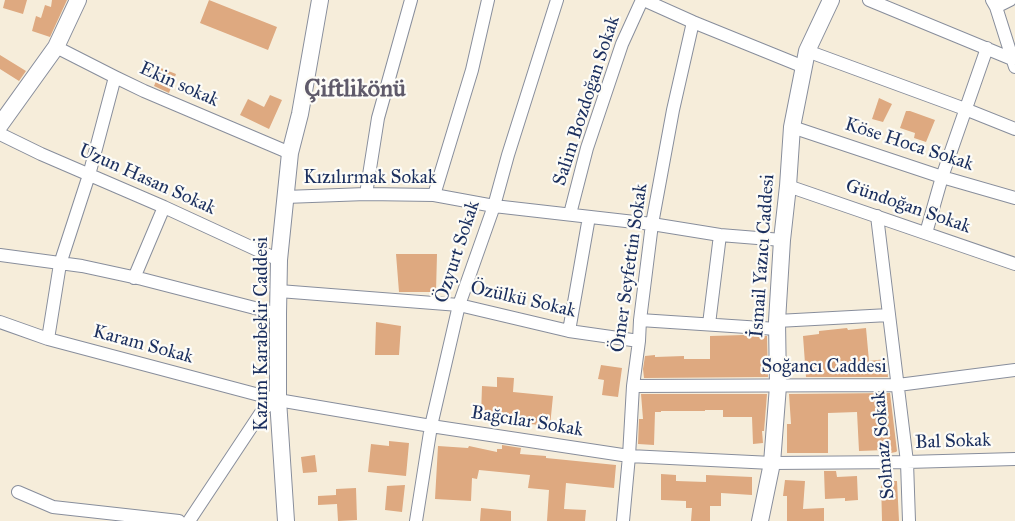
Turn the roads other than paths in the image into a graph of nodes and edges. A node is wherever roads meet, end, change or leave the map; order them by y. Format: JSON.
{"nodes":[{"id":1,"x":78,"y":0,"type":"edge"},
{"id":2,"x":320,"y":0,"type":"edge"},
{"id":3,"x":412,"y":0,"type":"edge"},
{"id":4,"x":488,"y":0,"type":"edge"},
{"id":5,"x":557,"y":0,"type":"edge"},
{"id":6,"x":643,"y":0,"type":"edge"},
{"id":7,"x":831,"y":0,"type":"edge"},
{"id":8,"x":869,"y":0,"type":"edge"},
{"id":9,"x":1010,"y":0,"type":"edge"},
{"id":10,"x":994,"y":3,"type":"edge"},
{"id":11,"x":693,"y":22,"type":"junction"},
{"id":12,"x":56,"y":47,"type":"junction"},
{"id":13,"x":987,"y":48,"type":"junction"},
{"id":14,"x":807,"y":51,"type":"junction"},
{"id":15,"x":1013,"y":63,"type":"edge"},
{"id":16,"x":804,"y":67,"type":"junction"},
{"id":17,"x":115,"y":77,"type":"junction"},
{"id":18,"x":965,"y":109,"type":"junction"},
{"id":19,"x":0,"y":125,"type":"edge"},
{"id":20,"x":792,"y":127,"type":"junction"},
{"id":21,"x":1015,"y":129,"type":"edge"},
{"id":22,"x":0,"y":134,"type":"edge"},
{"id":23,"x":290,"y":153,"type":"junction"},
{"id":24,"x":89,"y":175,"type":"junction"},
{"id":25,"x":942,"y":177,"type":"junction"},
{"id":26,"x":788,"y":186,"type":"junction"},
{"id":27,"x":366,"y":194,"type":"junction"},
{"id":28,"x":434,"y":195,"type":"junction"},
{"id":29,"x":285,"y":197,"type":"junction"},
{"id":30,"x":1015,"y":198,"type":"edge"},
{"id":31,"x":494,"y":206,"type":"junction"},
{"id":32,"x":164,"y":208,"type":"junction"},
{"id":33,"x":570,"y":214,"type":"junction"},
{"id":34,"x":877,"y":216,"type":"junction"},
{"id":35,"x":589,"y":217,"type":"junction"},
{"id":36,"x":652,"y":224,"type":"junction"},
{"id":37,"x":926,"y":233,"type":"junction"},
{"id":38,"x":720,"y":235,"type":"junction"},
{"id":39,"x":782,"y":240,"type":"junction"},
{"id":40,"x":0,"y":255,"type":"edge"},
{"id":41,"x":279,"y":260,"type":"junction"},
{"id":42,"x":60,"y":264,"type":"junction"},
{"id":43,"x":1015,"y":264,"type":"edge"},
{"id":44,"x":134,"y":278,"type":"junction"},
{"id":45,"x":279,"y":291,"type":"junction"},
{"id":46,"x":459,"y":305,"type":"junction"},
{"id":47,"x":278,"y":314,"type":"junction"},
{"id":48,"x":889,"y":315,"type":"junction"},
{"id":49,"x":640,"y":320,"type":"junction"},
{"id":50,"x":0,"y":322,"type":"edge"},
{"id":51,"x":709,"y":324,"type":"junction"},
{"id":52,"x":777,"y":325,"type":"junction"},
{"id":53,"x":569,"y":331,"type":"junction"},
{"id":54,"x":48,"y":339,"type":"junction"},
{"id":55,"x":639,"y":341,"type":"junction"},
{"id":56,"x":1015,"y":370,"type":"edge"},
{"id":57,"x":898,"y":385,"type":"junction"},
{"id":58,"x":633,"y":386,"type":"junction"},
{"id":59,"x":778,"y":386,"type":"junction"},
{"id":60,"x":278,"y":400,"type":"junction"},
{"id":61,"x":431,"y":426,"type":"junction"},
{"id":62,"x":629,"y":456,"type":"junction"},
{"id":63,"x":1015,"y":459,"type":"edge"},
{"id":64,"x":907,"y":462,"type":"junction"},
{"id":65,"x":772,"y":463,"type":"junction"},
{"id":66,"x":18,"y":492,"type":"dead end"},
{"id":67,"x":179,"y":521,"type":"edge"},
{"id":68,"x":190,"y":521,"type":"edge"},
{"id":69,"x":286,"y":521,"type":"edge"},
{"id":70,"x":416,"y":521,"type":"edge"},
{"id":71,"x":623,"y":521,"type":"edge"},
{"id":72,"x":760,"y":521,"type":"edge"},
{"id":73,"x":909,"y":521,"type":"edge"}],
"edges":[{"from":1,"to":12,"type":"street"},
{"from":2,"to":23,"type":"street","name":"Kazım Karabekir Caddesi"},
{"from":3,"to":27,"type":"street"},
{"from":4,"to":28,"type":"street"},
{"from":5,"to":31,"type":"street","name":"Özyurt Sokak"},
{"from":6,"to":11,"type":"street"},
{"from":6,"to":33,"type":"street","name":"Salim Bozdoğan Sokak"},
{"from":7,"to":14,"type":"street","name":"İsmail Yazıcı Caddesi"},
{"from":8,"to":13,"type":"street"},
{"from":9,"to":10,"type":"street"},
{"from":10,"to":15,"type":"street"},
{"from":11,"to":16,"type":"street"},
{"from":11,"to":36,"type":"street","name":"Ömer Seyfettin Sokak"},
{"from":12,"to":17,"type":"street","name":"Ekin sokak"},
{"from":12,"to":19,"type":"street"},
{"from":13,"to":15,"type":"street"},
{"from":13,"to":18,"type":"street"},
{"from":14,"to":16,"type":"street","name":"İsmail Yazıcı Caddesi"},
{"from":14,"to":18,"type":"street"},
{"from":16,"to":20,"type":"street","name":"İsmail Yazıcı Caddesi"},
{"from":17,"to":23,"type":"street","name":"Ekin sokak"},
{"from":17,"to":24,"type":"street"},
{"from":18,"to":21,"type":"street"},
{"from":18,"to":25,"type":"street"},
{"from":20,"to":25,"type":"street","name":"Köse Hoca Sokak"},
{"from":20,"to":26,"type":"street","name":"İsmail Yazıcı Caddesi"},
{"from":22,"to":24,"type":"street","name":"Uzun Hasan Sokak"},
{"from":23,"to":29,"type":"street","name":"Kazım Karabekir Caddesi"},
{"from":24,"to":32,"type":"street","name":"Uzun Hasan Sokak"},
{"from":24,"to":42,"type":"street"},
{"from":25,"to":30,"type":"street","name":"Köse Hoca Sokak"},
{"from":25,"to":37,"type":"street"},
{"from":26,"to":34,"type":"street","name":"Gündoğan Sokak"},
{"from":26,"to":39,"type":"street","name":"İsmail Yazıcı Caddesi"},
{"from":27,"to":28,"type":"street","name":"Kızılırmak Sokak"},
{"from":27,"to":29,"type":"street","name":"Kızılırmak Sokak"},
{"from":28,"to":31,"type":"street","name":"Kızılırmak Sokak"},
{"from":29,"to":41,"type":"street","name":"Kazım Karabekir Caddesi"},
{"from":31,"to":33,"type":"street","name":"Kızılırmak Sokak"},
{"from":31,"to":46,"type":"street","name":"Özyurt Sokak"},
{"from":32,"to":41,"type":"street","name":"Uzun Hasan Sokak"},
{"from":32,"to":44,"type":"street"},
{"from":33,"to":35,"type":"street","name":"Kızılırmak Sokak"},
{"from":34,"to":37,"type":"street","name":"Gündoğan Sokak"},
{"from":34,"to":48,"type":"street","name":"Solmaz Sokak"},
{"from":35,"to":36,"type":"street","name":"Kızılırmak Sokak"},
{"from":35,"to":53,"type":"street"},
{"from":36,"to":38,"type":"street","name":"Kızılırmak Sokak"},
{"from":36,"to":49,"type":"street","name":"Ömer Seyfettin Sokak"},
{"from":37,"to":43,"type":"street","name":"Gündoğan Sokak"},
{"from":38,"to":39,"type":"street","name":"Kızılırmak Sokak"},
{"from":38,"to":51,"type":"street"},
{"from":39,"to":52,"type":"street","name":"İsmail Yazıcı Caddesi"},
{"from":40,"to":42,"type":"street"},
{"from":41,"to":45,"type":"street","name":"Kazım Karabekir Caddesi"},
{"from":42,"to":44,"type":"street"},
{"from":42,"to":54,"type":"street"},
{"from":44,"to":47,"type":"street"},
{"from":45,"to":46,"type":"street","name":"Özülkü Sokak"},
{"from":45,"to":47,"type":"street","name":"Kazım Karabekir Caddesi"},
{"from":46,"to":53,"type":"street","name":"Özülkü Sokak"},
{"from":46,"to":61,"type":"street","name":"Özyurt Sokak"},
{"from":47,"to":60,"type":"street","name":"Kazım Karabekir Caddesi"},
{"from":48,"to":52,"type":"street"},
{"from":48,"to":57,"type":"street","name":"Solmaz Sokak"},
{"from":49,"to":51,"type":"street"},
{"from":49,"to":55,"type":"street","name":"Ömer Seyfettin Sokak"},
{"from":50,"to":54,"type":"street","name":"Karam Sokak"},
{"from":51,"to":52,"type":"street"},
{"from":52,"to":59,"type":"street","name":"İsmail Yazıcı Caddesi"},
{"from":53,"to":55,"type":"street","name":"Özülkü Sokak"},
{"from":54,"to":60,"type":"street","name":"Karam Sokak"},
{"from":55,"to":58,"type":"street","name":"Ömer Seyfettin Sokak"},
{"from":56,"to":57,"type":"street","name":"Soğancı Caddesi"},
{"from":57,"to":59,"type":"street","name":"Soğancı Caddesi"},
{"from":57,"to":64,"type":"street","name":"Solmaz Sokak"},
{"from":58,"to":59,"type":"street","name":"Soğancı Caddesi"},
{"from":58,"to":62,"type":"street","name":"Ömer Seyfettin Sokak"},
{"from":59,"to":65,"type":"street","name":"İsmail Yazıcı Caddesi"},
{"from":60,"to":61,"type":"street","name":"Bağcılar Sokak"},
{"from":60,"to":68,"type":"street"},
{"from":60,"to":69,"type":"street","name":"Kazım Karabekir Caddesi"},
{"from":61,"to":62,"type":"street","name":"Bağcılar Sokak"},
{"from":61,"to":70,"type":"street","name":"Özyurt Sokak"},
{"from":62,"to":65,"type":"street","name":"Bağcılar Sokak"},
{"from":62,"to":71,"type":"street","name":"Ömer Seyfettin Sokak"},
{"from":63,"to":64,"type":"street","name":"Bal Sokak"},
{"from":64,"to":65,"type":"street","name":"Bal Sokak"},
{"from":64,"to":73,"type":"street","name":"Solmaz Sokak"},
{"from":65,"to":72,"type":"street","name":"İsmail Yazıcı Caddesi"},
{"from":66,"to":67,"type":"street"}]}
